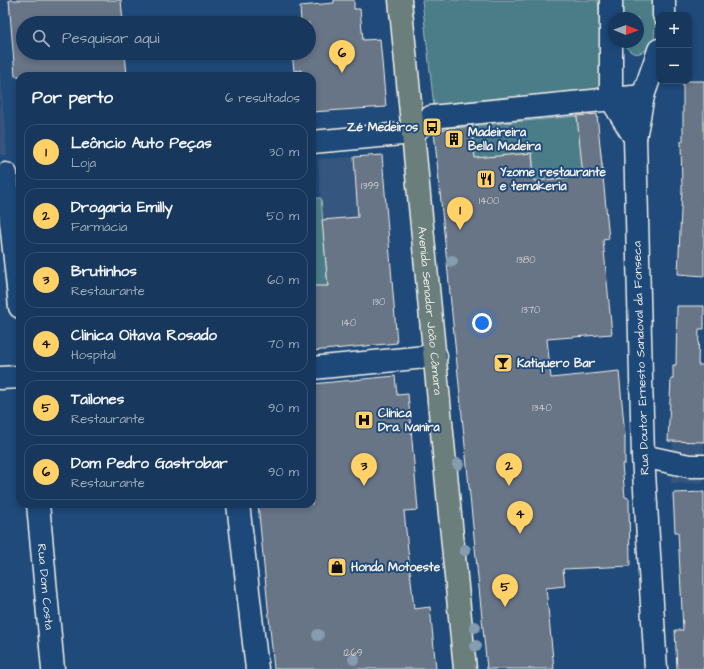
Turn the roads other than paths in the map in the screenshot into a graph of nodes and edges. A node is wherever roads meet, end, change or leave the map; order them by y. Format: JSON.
{"nodes":[{"id":1,"x":400,"y":0,"type":"edge"},
{"id":2,"x":611,"y":0,"type":"edge"},
{"id":3,"x":664,"y":0,"type":"edge"},
{"id":4,"x":664,"y":12,"type":"edge"},
{"id":5,"x":656,"y":59,"type":"edge"},
{"id":6,"x":643,"y":96,"type":"junction"},
{"id":7,"x":612,"y":99,"type":"junction"},
{"id":8,"x":413,"y":133,"type":"junction"},
{"id":9,"x":635,"y":138,"type":"junction"},
{"id":10,"x":316,"y":142,"type":"edge"},
{"id":11,"x":9,"y":173,"type":"edge"},
{"id":12,"x":16,"y":258,"type":"edge"},
{"id":13,"x":436,"y":356,"type":"junction"},
{"id":14,"x":316,"y":368,"type":"edge"},
{"id":15,"x":16,"y":377,"type":"edge"},
{"id":16,"x":0,"y":378,"type":"edge"},
{"id":17,"x":643,"y":456,"type":"junction"},
{"id":18,"x":704,"y":466,"type":"edge"},
{"id":19,"x":38,"y":508,"type":"edge"},
{"id":20,"x":238,"y":508,"type":"edge"},
{"id":21,"x":53,"y":669,"type":"edge"},
{"id":22,"x":257,"y":669,"type":"edge"},
{"id":23,"x":465,"y":669,"type":"edge"},
{"id":24,"x":656,"y":669,"type":"edge"}],
"edges":[{"from":1,"to":8,"type":"main road","name":"Avenida Senador João Câmara"},
{"from":2,"to":7,"type":"street"},
{"from":3,"to":4,"type":"street"},
{"from":5,"to":6,"type":"street","name":"Rua Doutor Ernesto Sandoval da Fonseca"},
{"from":6,"to":7,"type":"street"},
{"from":6,"to":9,"type":"street","name":"Rua Doutor Ernesto Sandoval da Fonseca"},
{"from":7,"to":8,"type":"street"},
{"from":7,"to":9,"type":"street"},
{"from":8,"to":10,"type":"street"},
{"from":8,"to":13,"type":"main road","name":"Avenida Senador João Câmara"},
{"from":9,"to":17,"type":"street","name":"Rua Doutor Ernesto Sandoval da Fonseca"},
{"from":11,"to":12,"type":"street"},
{"from":13,"to":14,"type":"street"},
{"from":13,"to":23,"type":"main road","name":"Avenida Senador João Câmara"},
{"from":15,"to":16,"type":"street"},
{"from":17,"to":18,"type":"street"},
{"from":17,"to":24,"type":"street","name":"Rua Doutor Ernesto Sandoval da Fonseca"},
{"from":19,"to":21,"type":"street","name":"Rua Dom Costa"},
{"from":20,"to":22,"type":"street"}]}
